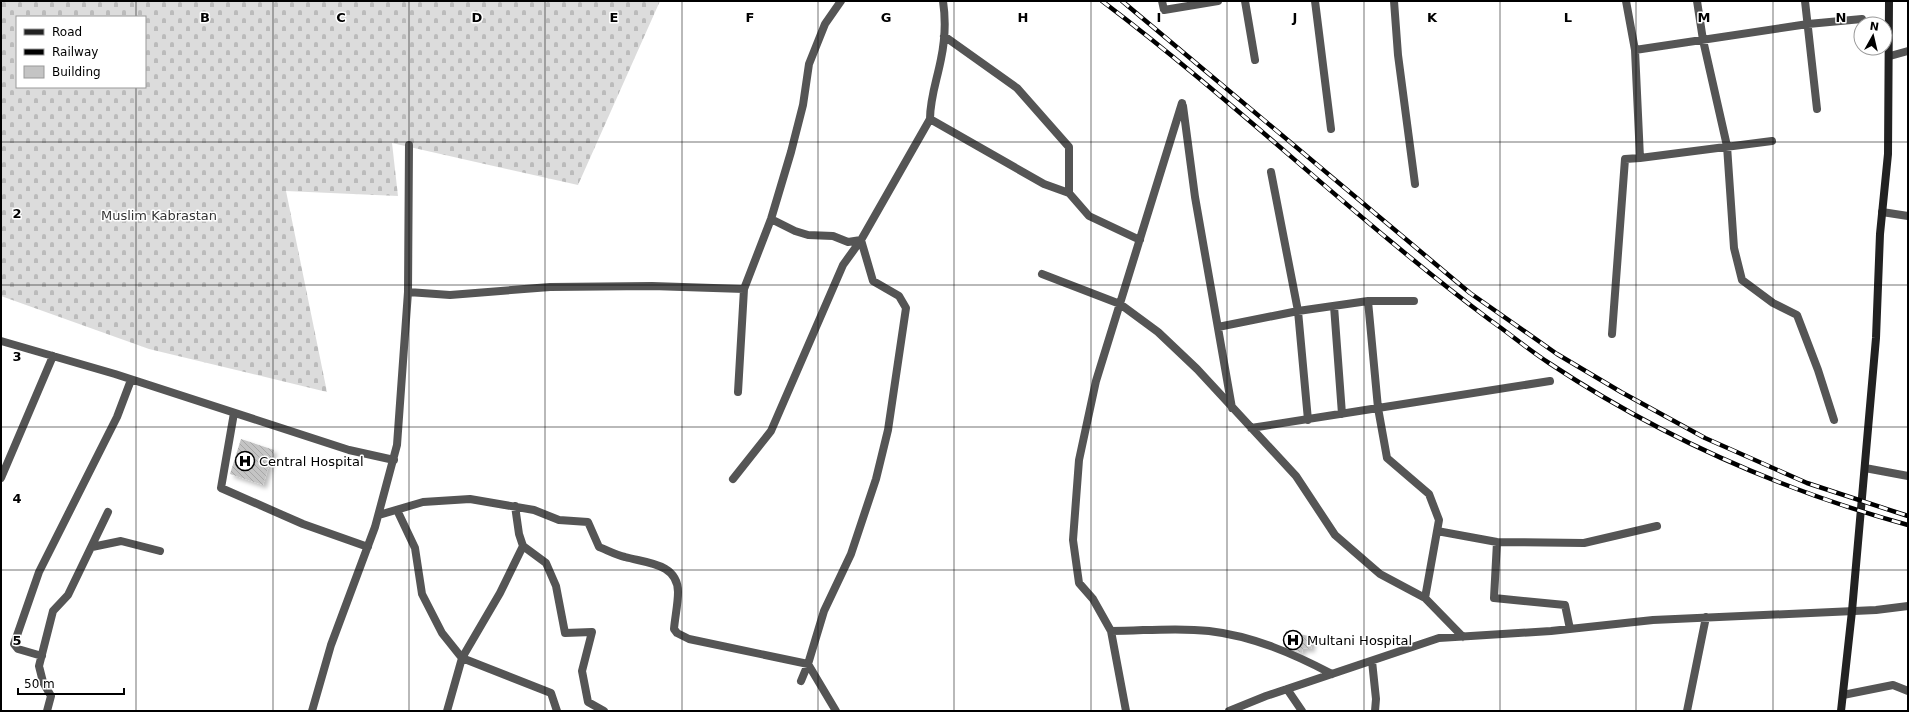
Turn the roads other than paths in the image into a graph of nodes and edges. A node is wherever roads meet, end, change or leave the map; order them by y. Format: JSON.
{"nodes":[{"id":1,"x":841,"y":1,"type":"edge"},
{"id":2,"x":943,"y":1,"type":"edge"},
{"id":3,"x":1162,"y":1,"type":"edge"},
{"id":4,"x":1218,"y":1,"type":"edge"},
{"id":5,"x":1245,"y":1,"type":"edge"},
{"id":6,"x":1316,"y":1,"type":"edge"},
{"id":7,"x":1394,"y":1,"type":"edge"},
{"id":8,"x":1626,"y":1,"type":"edge"},
{"id":9,"x":1697,"y":1,"type":"edge"},
{"id":10,"x":1805,"y":1,"type":"edge"},
{"id":11,"x":1889,"y":1,"type":"edge"},
{"id":12,"x":1889,"y":16,"type":"edge"},
{"id":13,"x":1853,"y":20,"type":"edge"},
{"id":14,"x":1808,"y":24,"type":"junction"},
{"id":15,"x":944,"y":36,"type":"junction"},
{"id":16,"x":1703,"y":40,"type":"junction"},
{"id":17,"x":1635,"y":50,"type":"junction"},
{"id":18,"x":1908,"y":51,"type":"edge"},
{"id":19,"x":1893,"y":55,"type":"edge"},
{"id":20,"x":1890,"y":56,"type":"edge"},
{"id":21,"x":1255,"y":60,"type":"dead end"},
{"id":22,"x":1817,"y":109,"type":"dead end"},
{"id":23,"x":930,"y":120,"type":"junction"},
{"id":24,"x":1331,"y":129,"type":"dead end"},
{"id":25,"x":1772,"y":141,"type":"dead end"},
{"id":26,"x":408,"y":145,"type":"dead end"},
{"id":27,"x":1727,"y":146,"type":"junction"},
{"id":28,"x":1640,"y":158,"type":"junction"},
{"id":29,"x":1271,"y":172,"type":"dead end"},
{"id":30,"x":1415,"y":184,"type":"dead end"},
{"id":31,"x":1068,"y":193,"type":"junction"},
{"id":32,"x":1882,"y":212,"type":"junction"},
{"id":33,"x":1908,"y":216,"type":"edge"},
{"id":34,"x":771,"y":219,"type":"junction"},
{"id":35,"x":861,"y":240,"type":"junction"},
{"id":36,"x":1140,"y":240,"type":"junction"},
{"id":37,"x":1042,"y":274,"type":"dead end"},
{"id":38,"x":744,"y":289,"type":"junction"},
{"id":39,"x":408,"y":292,"type":"junction"},
{"id":40,"x":1368,"y":301,"type":"junction"},
{"id":41,"x":1414,"y":301,"type":"dead end"},
{"id":42,"x":1120,"y":304,"type":"junction"},
{"id":43,"x":1334,"y":306,"type":"junction"},
{"id":44,"x":1298,"y":311,"type":"junction"},
{"id":45,"x":1218,"y":327,"type":"junction"},
{"id":46,"x":1612,"y":334,"type":"dead end"},
{"id":47,"x":1,"y":341,"type":"edge"},
{"id":48,"x":53,"y":356,"type":"junction"},
{"id":49,"x":131,"y":380,"type":"junction"},
{"id":50,"x":1550,"y":381,"type":"dead end"},
{"id":51,"x":738,"y":392,"type":"dead end"},
{"id":52,"x":1232,"y":408,"type":"junction"},
{"id":53,"x":1378,"y":408,"type":"junction"},
{"id":54,"x":234,"y":414,"type":"junction"},
{"id":55,"x":1342,"y":414,"type":"junction"},
{"id":56,"x":1308,"y":420,"type":"junction"},
{"id":57,"x":1834,"y":420,"type":"dead end"},
{"id":58,"x":1251,"y":428,"type":"junction"},
{"id":59,"x":1,"y":453,"type":"edge"},
{"id":60,"x":10,"y":456,"type":"junction"},
{"id":61,"x":394,"y":460,"type":"junction"},
{"id":62,"x":1865,"y":468,"type":"junction"},
{"id":63,"x":1908,"y":476,"type":"edge"},
{"id":64,"x":1,"y":478,"type":"edge"},
{"id":65,"x":733,"y":479,"type":"dead end"},
{"id":66,"x":515,"y":506,"type":"junction"},
{"id":67,"x":396,"y":510,"type":"junction"},
{"id":68,"x":108,"y":512,"type":"dead end"},
{"id":69,"x":379,"y":515,"type":"junction"},
{"id":70,"x":1657,"y":526,"type":"dead end"},
{"id":71,"x":1437,"y":531,"type":"junction"},
{"id":72,"x":1497,"y":542,"type":"junction"},
{"id":73,"x":523,"y":546,"type":"junction"},
{"id":74,"x":92,"y":547,"type":"junction"},
{"id":75,"x":368,"y":547,"type":"junction"},
{"id":76,"x":160,"y":552,"type":"dead end"},
{"id":77,"x":1425,"y":598,"type":"junction"},
{"id":78,"x":1908,"y":606,"type":"edge"},
{"id":79,"x":1852,"y":611,"type":"junction"},
{"id":80,"x":1706,"y":618,"type":"junction"},
{"id":81,"x":1570,"y":629,"type":"junction"},
{"id":82,"x":1111,"y":631,"type":"junction"},
{"id":83,"x":1464,"y":637,"type":"junction"},
{"id":84,"x":42,"y":656,"type":"junction"},
{"id":85,"x":462,"y":658,"type":"junction"},
{"id":86,"x":1372,"y":661,"type":"junction"},
{"id":87,"x":808,"y":664,"type":"junction"},
{"id":88,"x":1332,"y":674,"type":"junction"},
{"id":89,"x":801,"y":680,"type":"dead end"},
{"id":90,"x":1287,"y":689,"type":"junction"},
{"id":91,"x":1908,"y":691,"type":"edge"},
{"id":92,"x":1843,"y":695,"type":"junction"},
{"id":93,"x":48,"y":711,"type":"edge"},
{"id":94,"x":312,"y":711,"type":"edge"},
{"id":95,"x":447,"y":711,"type":"edge"},
{"id":96,"x":557,"y":711,"type":"edge"},
{"id":97,"x":604,"y":711,"type":"edge"},
{"id":98,"x":836,"y":711,"type":"edge"},
{"id":99,"x":1126,"y":711,"type":"edge"},
{"id":100,"x":1229,"y":711,"type":"edge"},
{"id":101,"x":1302,"y":711,"type":"edge"},
{"id":102,"x":1375,"y":711,"type":"edge"},
{"id":103,"x":1687,"y":711,"type":"edge"},
{"id":104,"x":1841,"y":711,"type":"edge"}],
"edges":[{"from":1,"to":34,"type":"street"},
{"from":2,"to":15,"type":"street"},
{"from":3,"to":4,"type":"street"},
{"from":5,"to":21,"type":"street"},
{"from":6,"to":24,"type":"street"},
{"from":7,"to":30,"type":"street"},
{"from":8,"to":17,"type":"street"},
{"from":9,"to":16,"type":"street"},
{"from":10,"to":14,"type":"street"},
{"from":11,"to":12,"type":"street"},
{"from":13,"to":14,"type":"street"},
{"from":14,"to":16,"type":"street"},
{"from":14,"to":22,"type":"street"},
{"from":15,"to":23,"type":"street"},
{"from":15,"to":31,"type":"street"},
{"from":16,"to":17,"type":"street"},
{"from":16,"to":27,"type":"street"},
{"from":17,"to":28,"type":"street"},
{"from":18,"to":19,"type":"street"},
{"from":20,"to":32,"type":"street"},
{"from":23,"to":31,"type":"street"},
{"from":23,"to":35,"type":"street"},
{"from":25,"to":27,"type":"street"},
{"from":26,"to":39,"type":"street"},
{"from":27,"to":28,"type":"street"},
{"from":27,"to":57,"type":"street"},
{"from":28,"to":46,"type":"street"},
{"from":29,"to":44,"type":"street"},
{"from":31,"to":36,"type":"street"},
{"from":32,"to":33,"type":"street"},
{"from":32,"to":62,"type":"street"},
{"from":34,"to":35,"type":"street"},
{"from":34,"to":38,"type":"street"},
{"from":35,"to":65,"type":"street"},
{"from":35,"to":87,"type":"street"},
{"from":36,"to":42,"type":"street"},
{"from":36,"to":45,"type":"street"},
{"from":37,"to":42,"type":"street"},
{"from":38,"to":39,"type":"street"},
{"from":38,"to":51,"type":"street"},
{"from":39,"to":61,"type":"street"},
{"from":40,"to":41,"type":"street"},
{"from":40,"to":43,"type":"street"},
{"from":40,"to":53,"type":"street"},
{"from":42,"to":52,"type":"street"},
{"from":42,"to":82,"type":"street"},
{"from":43,"to":44,"type":"street"},
{"from":43,"to":55,"type":"street"},
{"from":44,"to":45,"type":"street"},
{"from":44,"to":56,"type":"street"},
{"from":45,"to":52,"type":"street"},
{"from":47,"to":48,"type":"street"},
{"from":48,"to":49,"type":"street"},
{"from":48,"to":60,"type":"street"},
{"from":49,"to":54,"type":"street"},
{"from":49,"to":84,"type":"street"},
{"from":50,"to":53,"type":"street"},
{"from":52,"to":58,"type":"street"},
{"from":53,"to":55,"type":"street"},
{"from":53,"to":71,"type":"street"},
{"from":54,"to":61,"type":"street"},
{"from":54,"to":75,"type":"street"},
{"from":55,"to":56,"type":"street"},
{"from":56,"to":58,"type":"street"},
{"from":58,"to":77,"type":"street"},
{"from":59,"to":60,"type":"street"},
{"from":60,"to":64,"type":"street"},
{"from":61,"to":69,"type":"street"},
{"from":62,"to":63,"type":"street"},
{"from":62,"to":79,"type":"street"},
{"from":66,"to":67,"type":"street"},
{"from":66,"to":73,"type":"street"},
{"from":66,"to":87,"type":"street"},
{"from":67,"to":69,"type":"street"},
{"from":67,"to":85,"type":"street"},
{"from":68,"to":74,"type":"street"},
{"from":69,"to":75,"type":"street"},
{"from":70,"to":72,"type":"street"},
{"from":71,"to":72,"type":"street"},
{"from":71,"to":77,"type":"street"},
{"from":72,"to":81,"type":"street"},
{"from":73,"to":85,"type":"street"},
{"from":73,"to":97,"type":"street"},
{"from":74,"to":76,"type":"street"},
{"from":74,"to":84,"type":"street"},
{"from":75,"to":94,"type":"street"},
{"from":77,"to":83,"type":"street"},
{"from":78,"to":79,"type":"street"},
{"from":79,"to":80,"type":"street"},
{"from":79,"to":92,"type":"street"},
{"from":80,"to":81,"type":"street"},
{"from":80,"to":103,"type":"street"},
{"from":81,"to":83,"type":"street"},
{"from":82,"to":88,"type":"street"},
{"from":82,"to":99,"type":"street"},
{"from":83,"to":86,"type":"street"},
{"from":84,"to":93,"type":"street"},
{"from":85,"to":95,"type":"street"},
{"from":85,"to":96,"type":"street"},
{"from":86,"to":88,"type":"street"},
{"from":86,"to":102,"type":"street"},
{"from":87,"to":89,"type":"street"},
{"from":87,"to":98,"type":"street"},
{"from":88,"to":90,"type":"street"},
{"from":90,"to":100,"type":"street"},
{"from":90,"to":101,"type":"street"},
{"from":91,"to":92,"type":"street"},
{"from":92,"to":104,"type":"street"}]}
